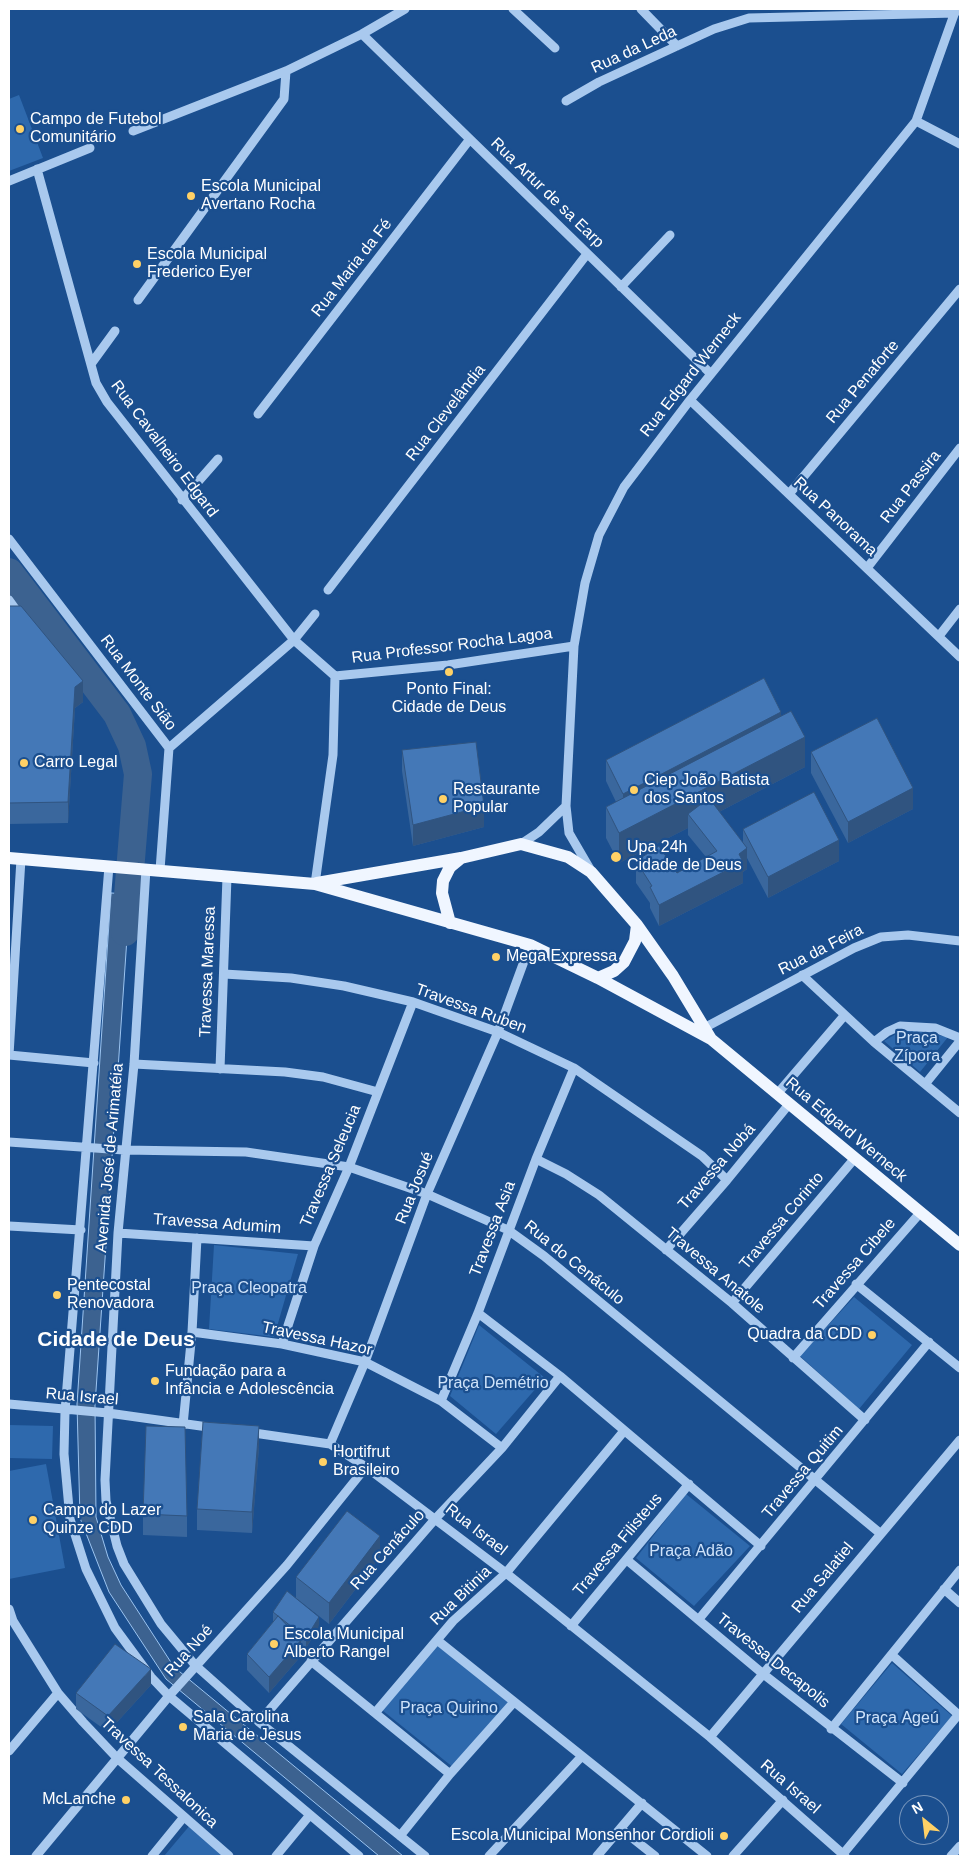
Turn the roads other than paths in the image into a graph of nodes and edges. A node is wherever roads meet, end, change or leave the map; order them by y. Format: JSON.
{"nodes":[{"id":1,"x":405,"y":9,"type":"edge"},
{"id":2,"x":513,"y":9,"type":"edge"},
{"id":3,"x":641,"y":9,"type":"edge"},
{"id":4,"x":956,"y":11,"type":"edge"},
{"id":5,"x":362,"y":34,"type":"junction"},
{"id":6,"x":677,"y":46,"type":"junction"},
{"id":7,"x":555,"y":48,"type":"dead end"},
{"id":8,"x":286,"y":70,"type":"junction"},
{"id":9,"x":566,"y":100,"type":"dead end"},
{"id":10,"x":916,"y":121,"type":"junction"},
{"id":11,"x":133,"y":131,"type":"dead end"},
{"id":12,"x":470,"y":139,"type":"junction"},
{"id":13,"x":960,"y":144,"type":"edge"},
{"id":14,"x":90,"y":148,"type":"dead end"},
{"id":15,"x":37,"y":169,"type":"junction"},
{"id":16,"x":9,"y":181,"type":"edge"},
{"id":17,"x":670,"y":235,"type":"dead end"},
{"id":18,"x":587,"y":254,"type":"junction"},
{"id":19,"x":621,"y":286,"type":"junction"},
{"id":20,"x":960,"y":289,"type":"edge"},
{"id":21,"x":138,"y":300,"type":"dead end"},
{"id":22,"x":115,"y":331,"type":"dead end"},
{"id":23,"x":91,"y":364,"type":"junction"},
{"id":24,"x":711,"y":374,"type":"junction"},
{"id":25,"x":690,"y":400,"type":"junction"},
{"id":26,"x":258,"y":414,"type":"dead end"},
{"id":27,"x":960,"y":448,"type":"edge"},
{"id":28,"x":218,"y":459,"type":"dead end"},
{"id":29,"x":789,"y":494,"type":"junction"},
{"id":30,"x":182,"y":500,"type":"junction"},
{"id":31,"x":10,"y":544,"type":"edge"},
{"id":32,"x":867,"y":568,"type":"junction"},
{"id":33,"x":328,"y":590,"type":"dead end"},
{"id":34,"x":9,"y":600,"type":"edge"},
{"id":35,"x":960,"y":609,"type":"edge"},
{"id":36,"x":315,"y":614,"type":"dead end"},
{"id":37,"x":26,"y":623,"type":"edge"},
{"id":38,"x":939,"y":636,"type":"junction"},
{"id":39,"x":294,"y":640,"type":"junction"},
{"id":40,"x":574,"y":646,"type":"junction"},
{"id":41,"x":960,"y":657,"type":"edge"},
{"id":42,"x":335,"y":676,"type":"junction"},
{"id":43,"x":169,"y":748,"type":"junction"},
{"id":44,"x":566,"y":806,"type":"junction"},
{"id":45,"x":521,"y":844,"type":"junction"},
{"id":46,"x":15,"y":858,"type":"edge"},
{"id":47,"x":462,"y":858,"type":"junction"},
{"id":48,"x":112,"y":866,"type":"junction"},
{"id":49,"x":142,"y":869,"type":"junction"},
{"id":50,"x":160,"y":870,"type":"junction"},
{"id":51,"x":591,"y":872,"type":"junction"},
{"id":52,"x":227,"y":877,"type":"junction"},
{"id":53,"x":315,"y":884,"type":"junction"},
{"id":54,"x":450,"y":923,"type":"junction"},
{"id":55,"x":637,"y":924,"type":"junction"},
{"id":56,"x":960,"y":941,"type":"edge"},
{"id":57,"x":530,"y":945,"type":"junction"},
{"id":58,"x":12,"y":961,"type":"edge"},
{"id":59,"x":224,"y":974,"type":"junction"},
{"id":60,"x":802,"y":976,"type":"junction"},
{"id":61,"x":598,"y":978,"type":"junction"},
{"id":62,"x":413,"y":1002,"type":"junction"},
{"id":63,"x":844,"y":1016,"type":"junction"},
{"id":64,"x":498,"y":1032,"type":"junction"},
{"id":65,"x":708,"y":1034,"type":"junction"},
{"id":66,"x":960,"y":1040,"type":"edge"},
{"id":67,"x":874,"y":1042,"type":"junction"},
{"id":68,"x":9,"y":1055,"type":"edge"},
{"id":69,"x":94,"y":1063,"type":"junction"},
{"id":70,"x":134,"y":1064,"type":"junction"},
{"id":71,"x":574,"y":1068,"type":"junction"},
{"id":72,"x":220,"y":1069,"type":"junction"},
{"id":73,"x":926,"y":1083,"type":"junction"},
{"id":74,"x":378,"y":1092,"type":"junction"},
{"id":75,"x":778,"y":1094,"type":"junction"},
{"id":76,"x":790,"y":1103,"type":"junction"},
{"id":77,"x":960,"y":1113,"type":"edge"},
{"id":78,"x":9,"y":1142,"type":"edge"},
{"id":79,"x":90,"y":1147,"type":"junction"},
{"id":80,"x":121,"y":1150,"type":"junction"},
{"id":81,"x":855,"y":1158,"type":"junction"},
{"id":82,"x":536,"y":1159,"type":"junction"},
{"id":83,"x":349,"y":1167,"type":"junction"},
{"id":84,"x":727,"y":1180,"type":"junction"},
{"id":85,"x":428,"y":1194,"type":"junction"},
{"id":86,"x":920,"y":1213,"type":"junction"},
{"id":87,"x":9,"y":1226,"type":"edge"},
{"id":88,"x":81,"y":1230,"type":"junction"},
{"id":89,"x":508,"y":1230,"type":"junction"},
{"id":90,"x":118,"y":1232,"type":"junction"},
{"id":91,"x":197,"y":1238,"type":"junction"},
{"id":92,"x":960,"y":1245,"type":"edge"},
{"id":93,"x":314,"y":1246,"type":"junction"},
{"id":94,"x":666,"y":1250,"type":"junction"},
{"id":95,"x":856,"y":1284,"type":"junction"},
{"id":96,"x":732,"y":1304,"type":"junction"},
{"id":97,"x":478,"y":1313,"type":"junction"},
{"id":98,"x":192,"y":1332,"type":"junction"},
{"id":99,"x":930,"y":1342,"type":"junction"},
{"id":100,"x":282,"y":1344,"type":"junction"},
{"id":101,"x":793,"y":1358,"type":"junction"},
{"id":102,"x":365,"y":1362,"type":"junction"},
{"id":103,"x":960,"y":1368,"type":"edge"},
{"id":104,"x":560,"y":1376,"type":"junction"},
{"id":105,"x":441,"y":1401,"type":"junction"},
{"id":106,"x":9,"y":1404,"type":"edge"},
{"id":107,"x":68,"y":1411,"type":"junction"},
{"id":108,"x":105,"y":1413,"type":"junction"},
{"id":109,"x":865,"y":1420,"type":"junction"},
{"id":110,"x":183,"y":1424,"type":"junction"},
{"id":111,"x":624,"y":1430,"type":"junction"},
{"id":112,"x":960,"y":1440,"type":"edge"},
{"id":113,"x":330,"y":1444,"type":"junction"},
{"id":114,"x":502,"y":1448,"type":"junction"},
{"id":115,"x":366,"y":1467,"type":"junction"},
{"id":116,"x":815,"y":1481,"type":"junction"},
{"id":117,"x":688,"y":1484,"type":"junction"},
{"id":118,"x":436,"y":1518,"type":"junction"},
{"id":119,"x":881,"y":1534,"type":"junction"},
{"id":120,"x":761,"y":1546,"type":"junction"},
{"id":121,"x":626,"y":1560,"type":"junction"},
{"id":122,"x":960,"y":1570,"type":"edge"},
{"id":123,"x":506,"y":1573,"type":"junction"},
{"id":124,"x":944,"y":1589,"type":"junction"},
{"id":125,"x":960,"y":1602,"type":"edge"},
{"id":126,"x":9,"y":1609,"type":"edge"},
{"id":127,"x":699,"y":1619,"type":"junction"},
{"id":128,"x":11,"y":1624,"type":"edge"},
{"id":129,"x":571,"y":1626,"type":"junction"},
{"id":130,"x":438,"y":1640,"type":"junction"},
{"id":131,"x":892,"y":1655,"type":"junction"},
{"id":132,"x":311,"y":1661,"type":"junction"},
{"id":133,"x":194,"y":1667,"type":"junction"},
{"id":134,"x":762,"y":1673,"type":"junction"},
{"id":135,"x":58,"y":1693,"type":"junction"},
{"id":136,"x":170,"y":1694,"type":"junction"},
{"id":137,"x":514,"y":1702,"type":"junction"},
{"id":138,"x":376,"y":1713,"type":"junction"},
{"id":139,"x":960,"y":1715,"type":"edge"},
{"id":140,"x":259,"y":1722,"type":"junction"},
{"id":141,"x":832,"y":1728,"type":"junction"},
{"id":142,"x":710,"y":1737,"type":"junction"},
{"id":143,"x":9,"y":1751,"type":"edge"},
{"id":144,"x":582,"y":1756,"type":"junction"},
{"id":145,"x":116,"y":1758,"type":"junction"},
{"id":146,"x":450,"y":1774,"type":"junction"},
{"id":147,"x":903,"y":1783,"type":"junction"},
{"id":148,"x":783,"y":1800,"type":"junction"},
{"id":149,"x":642,"y":1803,"type":"junction"},
{"id":150,"x":309,"y":1816,"type":"junction"},
{"id":151,"x":183,"y":1818,"type":"junction"},
{"id":152,"x":621,"y":1829,"type":"junction"},
{"id":153,"x":400,"y":1836,"type":"junction"},
{"id":154,"x":960,"y":1846,"type":"edge"},
{"id":155,"x":844,"y":1855,"type":"edge"},
{"id":156,"x":36,"y":1856,"type":"edge"},
{"id":157,"x":152,"y":1856,"type":"edge"},
{"id":158,"x":229,"y":1856,"type":"edge"},
{"id":159,"x":276,"y":1856,"type":"edge"},
{"id":160,"x":359,"y":1856,"type":"edge"},
{"id":161,"x":425,"y":1856,"type":"edge"},
{"id":162,"x":489,"y":1856,"type":"edge"},
{"id":163,"x":597,"y":1856,"type":"edge"},
{"id":164,"x":655,"y":1856,"type":"edge"},
{"id":165,"x":707,"y":1856,"type":"edge"},
{"id":166,"x":733,"y":1856,"type":"edge"},
{"id":167,"x":951,"y":1856,"type":"edge"}],
"edges":[{"from":1,"to":5,"type":"street"},
{"from":2,"to":7,"type":"street"},
{"from":3,"to":6,"type":"street"},
{"from":4,"to":6,"type":"street","name":"Rua da Leda"},
{"from":4,"to":10,"type":"street","name":"Rua Edgard Werneck"},
{"from":5,"to":8,"type":"street"},
{"from":5,"to":12,"type":"street","name":"Rua Artur de sa Earp"},
{"from":6,"to":9,"type":"street","name":"Rua da Leda"},
{"from":8,"to":11,"type":"street"},
{"from":8,"to":21,"type":"street"},
{"from":10,"to":13,"type":"street"},
{"from":10,"to":24,"type":"street","name":"Rua Edgard Werneck"},
{"from":12,"to":18,"type":"street","name":"Rua Artur de sa Earp"},
{"from":12,"to":26,"type":"street","name":"Rua Maria da Fé"},
{"from":14,"to":15,"type":"street"},
{"from":15,"to":16,"type":"street"},
{"from":15,"to":23,"type":"street","name":"Rua Cavalheiro Edgard"},
{"from":17,"to":19,"type":"street"},
{"from":18,"to":19,"type":"street","name":"Rua Artur de sa Earp"},
{"from":18,"to":33,"type":"street","name":"Rua Clevelândia"},
{"from":19,"to":24,"type":"street","name":"Rua Artur de sa Earp"},
{"from":20,"to":29,"type":"street","name":"Rua Penaforte"},
{"from":22,"to":23,"type":"street"},
{"from":23,"to":30,"type":"street","name":"Rua Cavalheiro Edgard"},
{"from":24,"to":25,"type":"street","name":"Rua Edgard Werneck"},
{"from":25,"to":29,"type":"street","name":"Rua Panorama"},
{"from":25,"to":40,"type":"street","name":"Rua Edgard Werneck"},
{"from":27,"to":32,"type":"street","name":"Rua Passira"},
{"from":28,"to":30,"type":"street"},
{"from":29,"to":32,"type":"street","name":"Rua Panorama"},
{"from":30,"to":39,"type":"street","name":"Rua Cavalheiro Edgard"},
{"from":31,"to":43,"type":"street","name":"Rua Monte Sião"},
{"from":32,"to":38,"type":"street","name":"Rua Panorama"},
{"from":34,"to":37,"type":"street"},
{"from":35,"to":38,"type":"street"},
{"from":36,"to":39,"type":"street"},
{"from":38,"to":41,"type":"street","name":"Rua Panorama"},
{"from":39,"to":42,"type":"street","name":"Rua Cavalheiro Edgard"},
{"from":39,"to":43,"type":"street"},
{"from":40,"to":42,"type":"street","name":"Rua Professor Rocha Lagoa"},
{"from":40,"to":44,"type":"street","name":"Rua Edgard Werneck"},
{"from":42,"to":53,"type":"street"},
{"from":43,"to":50,"type":"street","name":"Rua Monte Sião"},
{"from":44,"to":45,"type":"street"},
{"from":44,"to":51,"type":"street","name":"Rua Edgard Werneck"},
{"from":45,"to":47,"type":"main road"},
{"from":45,"to":51,"type":"main road"},
{"from":46,"to":48,"type":"main road"},
{"from":46,"to":58,"type":"street"},
{"from":47,"to":53,"type":"main road"},
{"from":47,"to":54,"type":"main road"},
{"from":48,"to":49,"type":"main road"},
{"from":48,"to":69,"type":"street","name":"Avenida José de Arimatéia"},
{"from":49,"to":50,"type":"main road"},
{"from":49,"to":70,"type":"street","name":"Avenida José de Arimatéia"},
{"from":50,"to":52,"type":"main road"},
{"from":51,"to":55,"type":"main road"},
{"from":52,"to":53,"type":"main road"},
{"from":52,"to":59,"type":"street","name":"Travessa Maressa"},
{"from":53,"to":54,"type":"main road"},
{"from":54,"to":57,"type":"main road"},
{"from":55,"to":61,"type":"main road"},
{"from":55,"to":65,"type":"main road"},
{"from":56,"to":60,"type":"street","name":"Rua da Feira"},
{"from":57,"to":61,"type":"main road"},
{"from":57,"to":64,"type":"street","name":"Rua Josué"},
{"from":58,"to":68,"type":"street"},
{"from":59,"to":62,"type":"street","name":"Travessa Ruben"},
{"from":59,"to":72,"type":"street","name":"Travessa Maressa"},
{"from":60,"to":63,"type":"street"},
{"from":60,"to":65,"type":"street","name":"Rua da Feira"},
{"from":61,"to":65,"type":"main road"},
{"from":62,"to":64,"type":"street","name":"Travessa Ruben"},
{"from":62,"to":74,"type":"street","name":"Travessa Seleucia"},
{"from":63,"to":67,"type":"street"},
{"from":63,"to":75,"type":"street"},
{"from":64,"to":71,"type":"street","name":"Travessa Ruben"},
{"from":64,"to":85,"type":"street","name":"Rua Josué"},
{"from":65,"to":75,"type":"main road","name":"Rua Edgard Werneck"},
{"from":66,"to":67,"type":"street"},
{"from":66,"to":73,"type":"street"},
{"from":67,"to":73,"type":"street"},
{"from":68,"to":69,"type":"street"},
{"from":69,"to":79,"type":"street","name":"Avenida José de Arimatéia"},
{"from":70,"to":72,"type":"street"},
{"from":70,"to":80,"type":"street","name":"Avenida José de Arimatéia"},
{"from":71,"to":82,"type":"street","name":"Travessa Asia"},
{"from":71,"to":84,"type":"street","name":"Travessa Ruben"},
{"from":72,"to":74,"type":"street"},
{"from":73,"to":77,"type":"street"},
{"from":74,"to":83,"type":"street","name":"Travessa Seleucia"},
{"from":75,"to":76,"type":"main road","name":"Rua Edgard Werneck"},
{"from":76,"to":81,"type":"main road","name":"Rua Edgard Werneck"},
{"from":76,"to":84,"type":"street","name":"Travessa Nobá"},
{"from":78,"to":79,"type":"street","name":"Rua do Cenáculo"},
{"from":79,"to":80,"type":"street","name":"Rua do Cenáculo"},
{"from":79,"to":88,"type":"street","name":"Avenida José de Arimatéia"},
{"from":80,"to":83,"type":"street","name":"Rua do Cenáculo"},
{"from":80,"to":90,"type":"street","name":"Avenida José de Arimatéia"},
{"from":81,"to":86,"type":"main road","name":"Rua Edgard Werneck"},
{"from":81,"to":96,"type":"street","name":"Travessa Corinto"},
{"from":82,"to":89,"type":"street","name":"Travessa Asia"},
{"from":82,"to":94,"type":"street","name":"Travessa Anatole"},
{"from":83,"to":85,"type":"street","name":"Rua do Cenáculo"},
{"from":83,"to":93,"type":"street","name":"Travessa Seleucia"},
{"from":84,"to":94,"type":"street","name":"Travessa Nobá"},
{"from":85,"to":89,"type":"street","name":"Rua do Cenáculo"},
{"from":85,"to":102,"type":"street","name":"Rua Josué"},
{"from":86,"to":92,"type":"main road","name":"Rua Edgard Werneck"},
{"from":86,"to":95,"type":"street","name":"Travessa Cibele"},
{"from":87,"to":88,"type":"street"},
{"from":88,"to":107,"type":"street","name":"Avenida José de Arimatéia"},
{"from":89,"to":97,"type":"street","name":"Travessa Asia"},
{"from":89,"to":116,"type":"street","name":"Rua do Cenáculo"},
{"from":90,"to":91,"type":"street","name":"Travessa Adumim"},
{"from":90,"to":108,"type":"street","name":"Avenida José de Arimatéia"},
{"from":91,"to":93,"type":"street","name":"Travessa Adumim"},
{"from":91,"to":98,"type":"street"},
{"from":93,"to":100,"type":"street","name":"Travessa Seleucia"},
{"from":94,"to":96,"type":"street","name":"Travessa Anatole"},
{"from":95,"to":99,"type":"street"},
{"from":95,"to":101,"type":"street","name":"Travessa Cibele"},
{"from":96,"to":101,"type":"street","name":"Travessa Anatole"},
{"from":97,"to":104,"type":"street"},
{"from":97,"to":105,"type":"street","name":"Travessa Asia"},
{"from":98,"to":100,"type":"street","name":"Travessa Hazor"},
{"from":98,"to":110,"type":"street"},
{"from":99,"to":103,"type":"street"},
{"from":99,"to":109,"type":"street","name":"Travessa Quitim"},
{"from":100,"to":102,"type":"street","name":"Travessa Hazor"},
{"from":101,"to":109,"type":"street","name":"Travessa Anatole"},
{"from":102,"to":105,"type":"street","name":"Travessa Hazor"},
{"from":102,"to":113,"type":"street","name":"Rua Josué"},
{"from":104,"to":111,"type":"street"},
{"from":104,"to":114,"type":"street","name":"Rua Cenáculo"},
{"from":105,"to":114,"type":"street","name":"Travessa Hazor"},
{"from":106,"to":107,"type":"street","name":"Rua Israel"},
{"from":107,"to":108,"type":"street","name":"Rua Israel"},
{"from":107,"to":136,"type":"street","name":"Avenida José de Arimatéia"},
{"from":108,"to":110,"type":"street","name":"Rua Israel"},
{"from":108,"to":133,"type":"street","name":"Avenida José de Arimatéia"},
{"from":109,"to":116,"type":"street","name":"Travessa Quitim"},
{"from":110,"to":113,"type":"street","name":"Rua Israel"},
{"from":111,"to":117,"type":"street"},
{"from":111,"to":123,"type":"street","name":"Rua Bitinia"},
{"from":112,"to":119,"type":"street","name":"Rua Salatiel"},
{"from":113,"to":115,"type":"street","name":"Rua Israel"},
{"from":114,"to":118,"type":"street","name":"Rua Cenáculo"},
{"from":115,"to":118,"type":"street","name":"Rua Israel"},
{"from":115,"to":133,"type":"street","name":"Rua Noé"},
{"from":116,"to":119,"type":"street","name":"Rua do Cenáculo"},
{"from":116,"to":120,"type":"street","name":"Travessa Quitim"},
{"from":117,"to":120,"type":"street"},
{"from":117,"to":121,"type":"street","name":"Travessa Filisteus"},
{"from":118,"to":123,"type":"street","name":"Rua Israel"},
{"from":118,"to":132,"type":"street","name":"Rua Cenáculo"},
{"from":119,"to":134,"type":"street","name":"Rua Salatiel"},
{"from":120,"to":127,"type":"street","name":"Travessa Quitim"},
{"from":121,"to":127,"type":"street","name":"Travessa Decapolis"},
{"from":121,"to":129,"type":"street","name":"Travessa Filisteus"},
{"from":122,"to":124,"type":"street"},
{"from":123,"to":129,"type":"street","name":"Rua Israel"},
{"from":123,"to":130,"type":"street","name":"Rua Bitinia"},
{"from":124,"to":125,"type":"street"},
{"from":124,"to":131,"type":"street"},
{"from":126,"to":128,"type":"street","name":"Travessa Tessalonica"},
{"from":127,"to":134,"type":"street","name":"Travessa Decapolis"},
{"from":128,"to":135,"type":"street","name":"Travessa Tessalonica"},
{"from":129,"to":142,"type":"street","name":"Rua Israel"},
{"from":130,"to":137,"type":"street"},
{"from":130,"to":138,"type":"street","name":"Rua Bitinia"},
{"from":131,"to":139,"type":"street"},
{"from":131,"to":141,"type":"street"},
{"from":132,"to":138,"type":"street"},
{"from":132,"to":140,"type":"street","name":"Rua Cenáculo"},
{"from":133,"to":136,"type":"street","name":"Rua Noé"},
{"from":133,"to":140,"type":"street","name":"Avenida José de Arimatéia"},
{"from":134,"to":141,"type":"street","name":"Travessa Decapolis"},
{"from":134,"to":142,"type":"street","name":"Rua Salatiel"},
{"from":135,"to":143,"type":"street"},
{"from":135,"to":145,"type":"street","name":"Travessa Tessalonica"},
{"from":136,"to":145,"type":"street","name":"Rua Noé"},
{"from":136,"to":150,"type":"street","name":"Avenida José de Arimatéia"},
{"from":137,"to":144,"type":"street"},
{"from":137,"to":146,"type":"street"},
{"from":138,"to":146,"type":"street"},
{"from":139,"to":147,"type":"street"},
{"from":140,"to":153,"type":"street","name":"Avenida José de Arimatéia"},
{"from":141,"to":147,"type":"street","name":"Travessa Decapolis"},
{"from":142,"to":148,"type":"street","name":"Rua Israel"},
{"from":144,"to":149,"type":"street"},
{"from":144,"to":162,"type":"street"},
{"from":145,"to":151,"type":"street","name":"Travessa Tessalonica"},
{"from":145,"to":156,"type":"street","name":"Rua Noé"},
{"from":146,"to":153,"type":"street"},
{"from":147,"to":155,"type":"street"},
{"from":148,"to":155,"type":"street","name":"Rua Israel"},
{"from":148,"to":166,"type":"street"},
{"from":149,"to":152,"type":"street"},
{"from":149,"to":165,"type":"street"},
{"from":150,"to":159,"type":"street"},
{"from":150,"to":160,"type":"street","name":"Avenida José de Arimatéia"},
{"from":151,"to":157,"type":"street"},
{"from":151,"to":158,"type":"street","name":"Travessa Tessalonica"},
{"from":152,"to":163,"type":"street"},
{"from":152,"to":164,"type":"street"},
{"from":153,"to":161,"type":"street","name":"Avenida José de Arimatéia"},
{"from":154,"to":167,"type":"street"}]}
